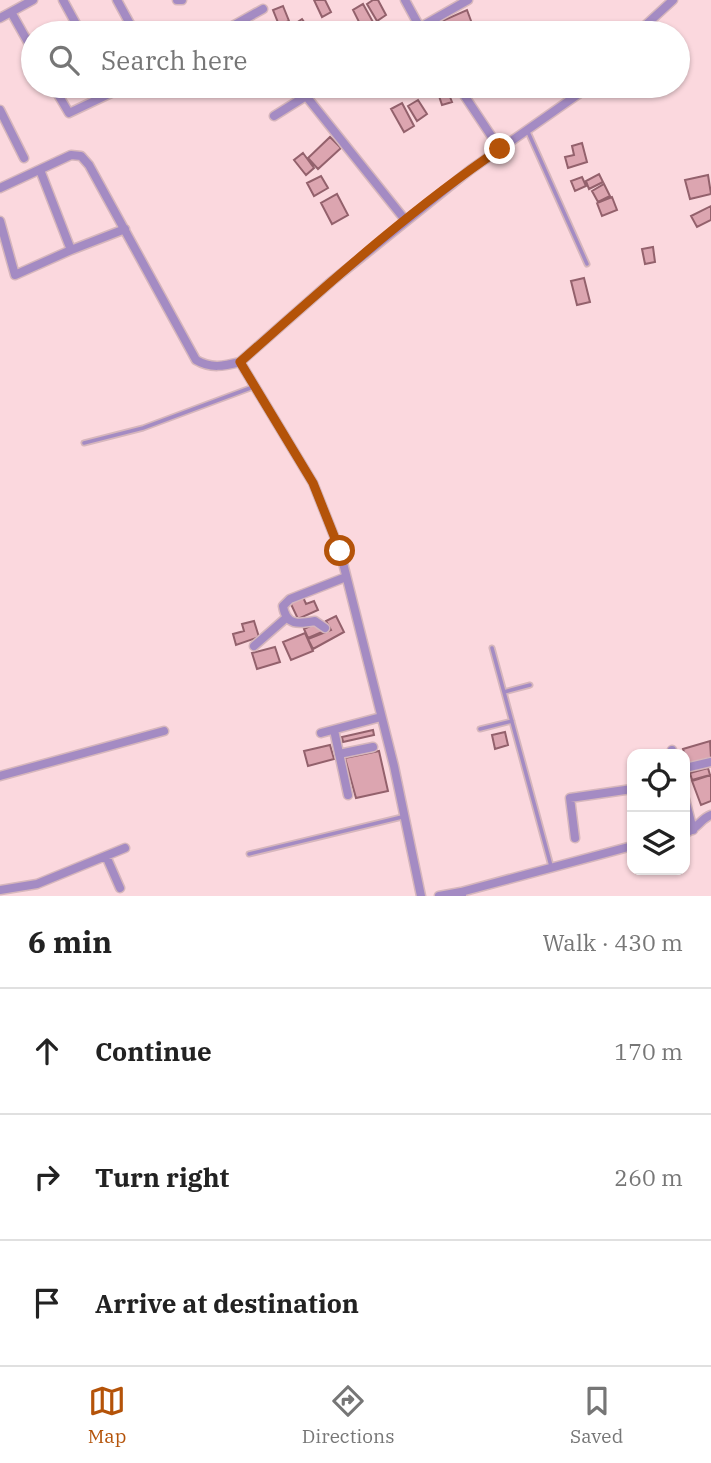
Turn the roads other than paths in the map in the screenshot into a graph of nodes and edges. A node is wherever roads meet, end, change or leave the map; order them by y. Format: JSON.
{"nodes":[{"id":1,"x":33,"y":0,"type":"edge"},
{"id":2,"x":63,"y":0,"type":"edge"},
{"id":3,"x":117,"y":0,"type":"edge"},
{"id":4,"x":405,"y":0,"type":"edge"},
{"id":5,"x":468,"y":0,"type":"edge"},
{"id":6,"x":673,"y":0,"type":"edge"},
{"id":7,"x":263,"y":9,"type":"dead end"},
{"id":8,"x":11,"y":12,"type":"junction"},
{"id":9,"x":0,"y":18,"type":"edge"},
{"id":10,"x":75,"y":21,"type":"edge"},
{"id":11,"x":128,"y":21,"type":"edge"},
{"id":12,"x":242,"y":21,"type":"edge"},
{"id":13,"x":416,"y":21,"type":"edge"},
{"id":14,"x":435,"y":21,"type":"edge"},
{"id":15,"x":650,"y":21,"type":"edge"},
{"id":16,"x":21,"y":30,"type":"edge"},
{"id":17,"x":60,"y":98,"type":"edge"},
{"id":18,"x":96,"y":98,"type":"edge"},
{"id":19,"x":303,"y":98,"type":"edge"},
{"id":20,"x":308,"y":98,"type":"edge"},
{"id":21,"x":466,"y":98,"type":"edge"},
{"id":22,"x":573,"y":98,"type":"edge"},
{"id":23,"x":0,"y":110,"type":"edge"},
{"id":24,"x":274,"y":117,"type":"dead end"},
{"id":25,"x":528,"y":130,"type":"junction"},
{"id":26,"x":500,"y":149,"type":"junction"},
{"id":27,"x":24,"y":158,"type":"dead end"},
{"id":28,"x":40,"y":170,"type":"junction"},
{"id":29,"x":0,"y":188,"type":"edge"},
{"id":30,"x":0,"y":221,"type":"edge"},
{"id":31,"x":406,"y":221,"type":"junction"},
{"id":32,"x":125,"y":229,"type":"junction"},
{"id":33,"x":71,"y":250,"type":"junction"},
{"id":34,"x":587,"y":264,"type":"dead end"},
{"id":35,"x":240,"y":362,"type":"junction"},
{"id":36,"x":255,"y":387,"type":"junction"},
{"id":37,"x":84,"y":443,"type":"dead end"},
{"id":38,"x":346,"y":577,"type":"junction"},
{"id":39,"x":286,"y":618,"type":"junction"},
{"id":40,"x":325,"y":628,"type":"dead end"},
{"id":41,"x":254,"y":646,"type":"dead end"},
{"id":42,"x":492,"y":648,"type":"dead end"},
{"id":43,"x":530,"y":685,"type":"dead end"},
{"id":44,"x":504,"y":692,"type":"junction"},
{"id":45,"x":381,"y":717,"type":"junction"},
{"id":46,"x":512,"y":721,"type":"junction"},
{"id":47,"x":480,"y":729,"type":"dead end"},
{"id":48,"x":334,"y":730,"type":"junction"},
{"id":49,"x":164,"y":731,"type":"dead end"},
{"id":50,"x":321,"y":733,"type":"dead end"},
{"id":51,"x":373,"y":747,"type":"dead end"},
{"id":52,"x":339,"y":754,"type":"junction"},
{"id":53,"x":711,"y":762,"type":"edge"},
{"id":54,"x":690,"y":767,"type":"edge"},
{"id":55,"x":0,"y":776,"type":"edge"},
{"id":56,"x":627,"y":790,"type":"edge"},
{"id":57,"x":348,"y":794,"type":"dead end"},
{"id":58,"x":711,"y":815,"type":"edge"},
{"id":59,"x":404,"y":817,"type":"junction"},
{"id":60,"x":690,"y":831,"type":"edge"},
{"id":61,"x":575,"y":838,"type":"dead end"},
{"id":62,"x":627,"y":847,"type":"edge"},
{"id":63,"x":125,"y":848,"type":"dead end"},
{"id":64,"x":249,"y":854,"type":"dead end"},
{"id":65,"x":106,"y":856,"type":"junction"},
{"id":66,"x":551,"y":868,"type":"junction"},
{"id":67,"x":120,"y":888,"type":"dead end"},
{"id":68,"x":0,"y":890,"type":"edge"},
{"id":69,"x":462,"y":894,"type":"edge"},
{"id":70,"x":421,"y":896,"type":"edge"},
{"id":71,"x":439,"y":896,"type":"edge"}],
"edges":[{"from":1,"to":8,"type":"street"},
{"from":2,"to":10,"type":"street"},
{"from":3,"to":11,"type":"street"},
{"from":4,"to":13,"type":"street"},
{"from":5,"to":14,"type":"street"},
{"from":6,"to":15,"type":"street"},
{"from":7,"to":12,"type":"street"},
{"from":8,"to":9,"type":"street"},
{"from":8,"to":16,"type":"street"},
{"from":17,"to":18,"type":"street"},
{"from":19,"to":24,"type":"street"},
{"from":20,"to":31,"type":"street"},
{"from":21,"to":26,"type":"street"},
{"from":22,"to":25,"type":"street"},
{"from":23,"to":27,"type":"street"},
{"from":25,"to":26,"type":"street"},
{"from":25,"to":34,"type":"lane"},
{"from":26,"to":31,"type":"street"},
{"from":28,"to":29,"type":"street"},
{"from":28,"to":32,"type":"street"},
{"from":28,"to":33,"type":"street"},
{"from":30,"to":33,"type":"street"},
{"from":31,"to":35,"type":"street"},
{"from":32,"to":33,"type":"street"},
{"from":32,"to":35,"type":"street"},
{"from":35,"to":36,"type":"street"},
{"from":36,"to":37,"type":"lane"},
{"from":36,"to":38,"type":"street"},
{"from":38,"to":39,"type":"street"},
{"from":38,"to":45,"type":"street"},
{"from":39,"to":40,"type":"street"},
{"from":39,"to":41,"type":"street"},
{"from":42,"to":44,"type":"lane"},
{"from":43,"to":44,"type":"lane"},
{"from":44,"to":46,"type":"lane"},
{"from":45,"to":48,"type":"street"},
{"from":45,"to":59,"type":"street"},
{"from":46,"to":47,"type":"lane"},
{"from":46,"to":66,"type":"lane"},
{"from":48,"to":50,"type":"street"},
{"from":48,"to":52,"type":"street"},
{"from":49,"to":55,"type":"street"},
{"from":51,"to":52,"type":"street"},
{"from":52,"to":57,"type":"street"},
{"from":53,"to":54,"type":"street"},
{"from":56,"to":61,"type":"street"},
{"from":58,"to":60,"type":"street"},
{"from":59,"to":64,"type":"lane"},
{"from":59,"to":70,"type":"street"},
{"from":62,"to":66,"type":"street"},
{"from":63,"to":65,"type":"street"},
{"from":65,"to":67,"type":"street"},
{"from":65,"to":68,"type":"street"},
{"from":66,"to":69,"type":"street"},
{"from":69,"to":71,"type":"street"}]}
